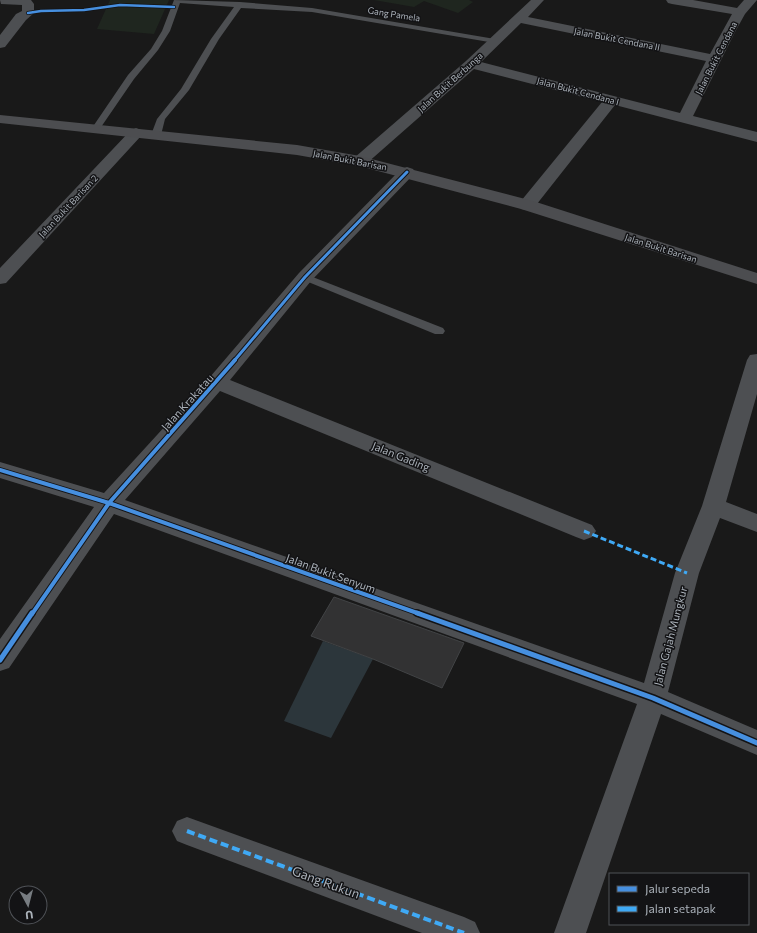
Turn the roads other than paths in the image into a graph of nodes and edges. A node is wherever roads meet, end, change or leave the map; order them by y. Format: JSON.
{"nodes":[{"id":1,"x":1,"y":0,"type":"edge"},
{"id":2,"x":538,"y":0,"type":"edge"},
{"id":3,"x":672,"y":0,"type":"edge"},
{"id":4,"x":751,"y":0,"type":"edge"},
{"id":5,"x":240,"y":4,"type":"junction"},
{"id":6,"x":740,"y":12,"type":"junction"},
{"id":7,"x":518,"y":19,"type":"junction"},
{"id":8,"x":495,"y":41,"type":"junction"},
{"id":9,"x":0,"y":44,"type":"edge"},
{"id":10,"x":715,"y":59,"type":"junction"},
{"id":11,"x":471,"y":64,"type":"junction"},
{"id":12,"x":611,"y":100,"type":"junction"},
{"id":13,"x":0,"y":118,"type":"edge"},
{"id":14,"x":685,"y":118,"type":"junction"},
{"id":15,"x":96,"y":128,"type":"junction"},
{"id":16,"x":136,"y":133,"type":"junction"},
{"id":17,"x":156,"y":135,"type":"junction"},
{"id":18,"x":757,"y":137,"type":"edge"},
{"id":19,"x":360,"y":161,"type":"junction"},
{"id":20,"x":407,"y":172,"type":"junction"},
{"id":21,"x":527,"y":206,"type":"junction"},
{"id":22,"x":305,"y":277,"type":"junction"},
{"id":23,"x":0,"y":279,"type":"edge"},
{"id":24,"x":757,"y":279,"type":"edge"},
{"id":25,"x":439,"y":331,"type":"dead end"},
{"id":26,"x":757,"y":360,"type":"edge"},
{"id":27,"x":217,"y":382,"type":"junction"},
{"id":28,"x":0,"y":470,"type":"edge"},
{"id":29,"x":109,"y":503,"type":"junction"},
{"id":30,"x":713,"y":506,"type":"junction"},
{"id":31,"x":757,"y":524,"type":"edge"},
{"id":32,"x":584,"y":531,"type":"dead end"},
{"id":33,"x":0,"y":660,"type":"edge"},
{"id":34,"x":653,"y":698,"type":"junction"},
{"id":35,"x":757,"y":743,"type":"edge"},
{"id":36,"x":187,"y":831,"type":"dead end"},
{"id":37,"x":464,"y":933,"type":"edge"},
{"id":38,"x":570,"y":933,"type":"edge"}],
"edges":[{"from":1,"to":9,"type":"street"},
{"from":2,"to":7,"type":"street","name":"Jalan Bukit Berbunga"},
{"from":3,"to":6,"type":"street"},
{"from":4,"to":6,"type":"street","name":"Jalan Bukit Cendana"},
{"from":5,"to":8,"type":"lane","name":"Gang Pamela"},
{"from":5,"to":15,"type":"lane","name":"Gang Pamela"},
{"from":5,"to":17,"type":"lane"},
{"from":6,"to":10,"type":"street","name":"Jalan Bukit Cendana"},
{"from":7,"to":8,"type":"street","name":"Jalan Bukit Berbunga"},
{"from":7,"to":10,"type":"street","name":"Jalan Bukit Cendana II"},
{"from":8,"to":11,"type":"street","name":"Jalan Bukit Berbunga"},
{"from":10,"to":14,"type":"street","name":"Jalan Bukit Cendana"},
{"from":11,"to":12,"type":"street","name":"Jalan Bukit Cendana I"},
{"from":11,"to":19,"type":"street","name":"Jalan Bukit Berbunga"},
{"from":12,"to":14,"type":"street","name":"Jalan Bukit Cendana I"},
{"from":12,"to":21,"type":"street"},
{"from":13,"to":15,"type":"main road","name":"Jalan Bukit Barisan"},
{"from":14,"to":18,"type":"street","name":"Jalan Bukit Cendana I"},
{"from":15,"to":16,"type":"main road","name":"Jalan Bukit Barisan"},
{"from":16,"to":17,"type":"main road","name":"Jalan Bukit Barisan"},
{"from":16,"to":23,"type":"street","name":"Jalan Bukit Barisan 2"},
{"from":17,"to":19,"type":"main road","name":"Jalan Bukit Barisan"},
{"from":19,"to":20,"type":"main road","name":"Jalan Bukit Barisan"},
{"from":20,"to":21,"type":"main road","name":"Jalan Bukit Barisan"},
{"from":20,"to":22,"type":"street","name":"Jalan Krakatau"},
{"from":21,"to":24,"type":"main road","name":"Jalan Bukit Barisan"},
{"from":22,"to":25,"type":"lane"},
{"from":22,"to":27,"type":"street","name":"Jalan Krakatau"},
{"from":26,"to":30,"type":"street","name":"Jalan Gajah Mungkur"},
{"from":27,"to":29,"type":"street","name":"Jalan Krakatau"},
{"from":27,"to":32,"type":"street","name":"Jalan Gading"},
{"from":28,"to":29,"type":"street","name":"Jalan Bukit Senyum"},
{"from":29,"to":33,"type":"street","name":"Jalan Krakatau"},
{"from":29,"to":34,"type":"street","name":"Jalan Bukit Senyum"},
{"from":30,"to":31,"type":"street"},
{"from":30,"to":34,"type":"street","name":"Jalan Gajah Mungkur"},
{"from":34,"to":35,"type":"street","name":"Jalan Bukit Senyum"},
{"from":34,"to":38,"type":"street","name":"Jalan Gajah Mungkur"},
{"from":36,"to":37,"type":"street","name":"Gang Rukun"}]}
